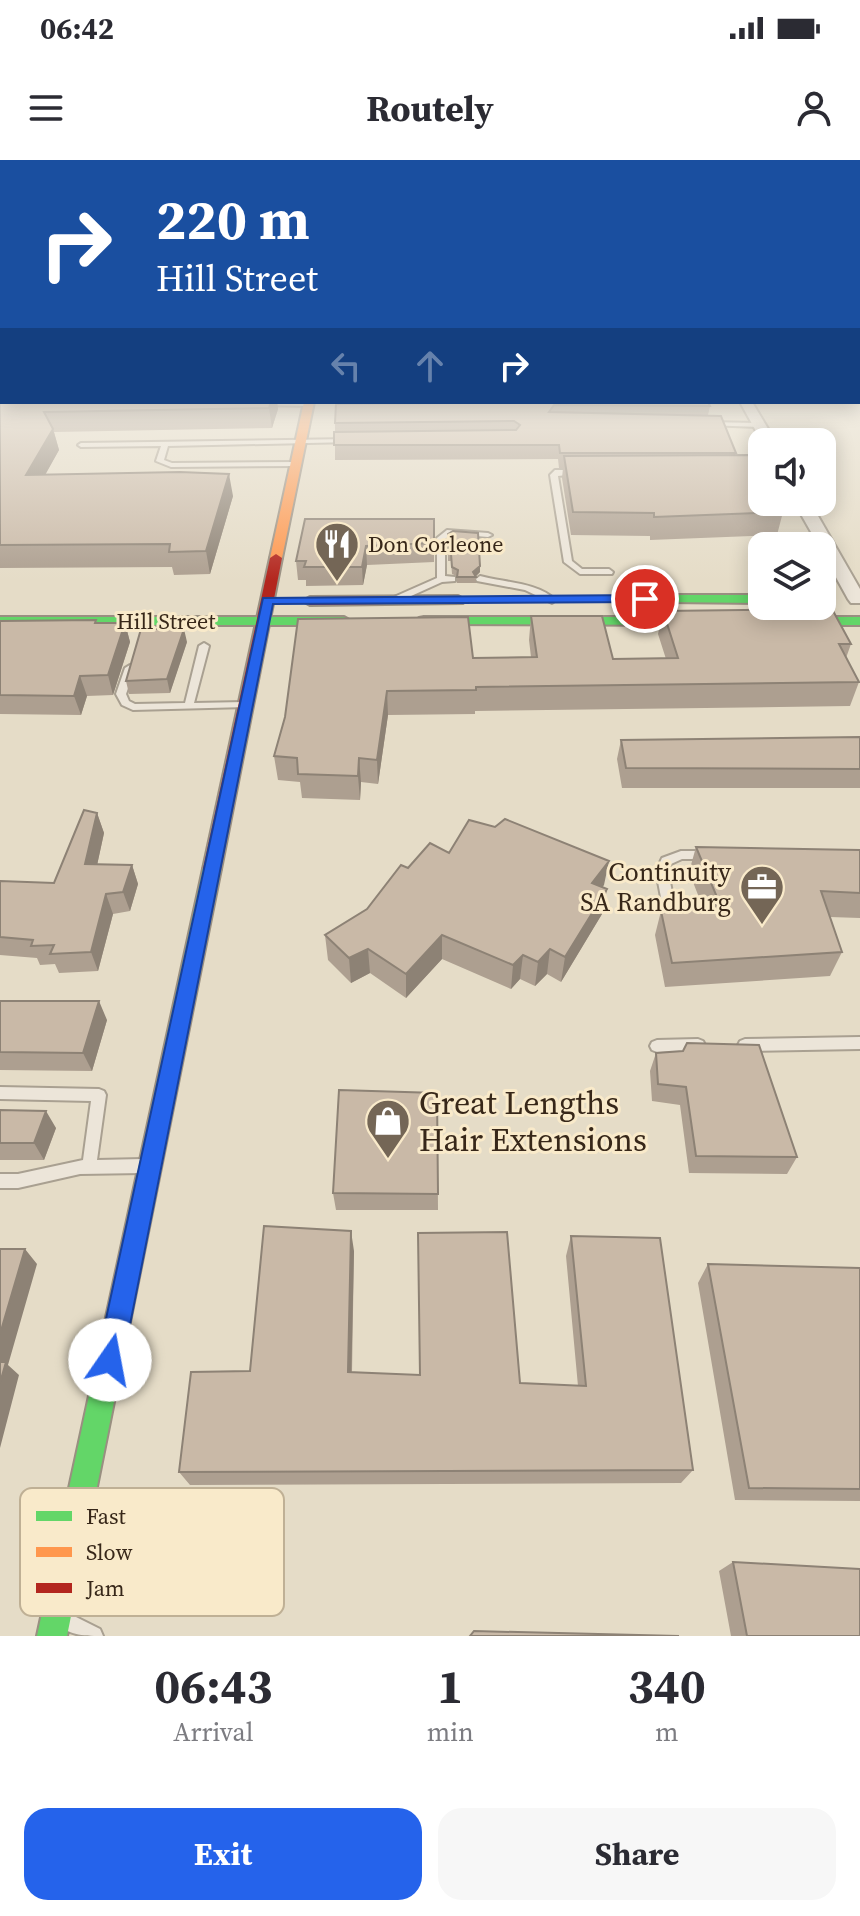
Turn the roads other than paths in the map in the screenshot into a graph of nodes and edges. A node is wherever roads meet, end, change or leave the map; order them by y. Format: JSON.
{"nodes":[{"id":1,"x":301,"y":442,"type":"edge"},
{"id":2,"x":241,"y":443,"type":"edge"},
{"id":3,"x":165,"y":444,"type":"junction"},
{"id":4,"x":81,"y":445,"type":"dead end"},
{"id":5,"x":296,"y":464,"type":"junction"},
{"id":6,"x":592,"y":472,"type":"edge"},
{"id":7,"x":810,"y":516,"type":"edge"},
{"id":8,"x":488,"y":535,"type":"dead end"},
{"id":9,"x":637,"y":571,"type":"dead end"},
{"id":10,"x":609,"y":572,"type":"dead end"},
{"id":11,"x":441,"y":579,"type":"junction"},
{"id":12,"x":452,"y":579,"type":"dead end"},
{"id":13,"x":480,"y":579,"type":"dead end"},
{"id":14,"x":485,"y":594,"type":"junction"},
{"id":15,"x":637,"y":599,"type":"joint"},
{"id":16,"x":748,"y":599,"type":"edge"},
{"id":17,"x":274,"y":600,"type":"junction"},
{"id":18,"x":394,"y":600,"type":"junction"},
{"id":19,"x":560,"y":600,"type":"dead end"},
{"id":20,"x":836,"y":600,"type":"edge"},
{"id":21,"x":858,"y":602,"type":"edge"},
{"id":22,"x":0,"y":621,"type":"edge"},
{"id":23,"x":263,"y":621,"type":"junction"},
{"id":24,"x":360,"y":621,"type":"edge"},
{"id":25,"x":406,"y":621,"type":"edge"},
{"id":26,"x":731,"y":621,"type":"edge"},
{"id":27,"x":778,"y":621,"type":"edge"},
{"id":28,"x":860,"y":621,"type":"edge"},
{"id":29,"x":204,"y":646,"type":"dead end"},
{"id":30,"x":133,"y":657,"type":"edge"},
{"id":31,"x":189,"y":705,"type":"junction"},
{"id":32,"x":244,"y":705,"type":"junction"},
{"id":33,"x":726,"y":855,"type":"edge"},
{"id":34,"x":672,"y":924,"type":"edge"},
{"id":35,"x":860,"y":1043,"type":"edge"},
{"id":36,"x":720,"y":1045,"type":"edge"},
{"id":37,"x":735,"y":1045,"type":"edge"},
{"id":38,"x":657,"y":1046,"type":"dead end"},
{"id":39,"x":0,"y":1093,"type":"edge"},
{"id":40,"x":150,"y":1166,"type":"junction"},
{"id":41,"x":89,"y":1167,"type":"junction"},
{"id":42,"x":0,"y":1181,"type":"edge"},
{"id":43,"x":83,"y":1488,"type":"edge"},
{"id":44,"x":54,"y":1627,"type":"edge"},
{"id":45,"x":93,"y":1636,"type":"edge"}],
"edges":[{"from":1,"to":5,"type":"street"},
{"from":2,"to":3,"type":"lane"},
{"from":3,"to":4,"type":"lane"},
{"from":3,"to":5,"type":"lane"},
{"from":5,"to":17,"type":"street"},
{"from":6,"to":10,"type":"lane"},
{"from":7,"to":21,"type":"street"},
{"from":8,"to":11,"type":"lane"},
{"from":9,"to":15,"type":"lane"},
{"from":11,"to":12,"type":"lane"},
{"from":11,"to":18,"type":"lane"},
{"from":13,"to":14,"type":"lane"},
{"from":14,"to":18,"type":"street"},
{"from":14,"to":19,"type":"street"},
{"from":15,"to":16,"type":"street"},
{"from":17,"to":18,"type":"street"},
{"from":17,"to":23,"type":"street"},
{"from":20,"to":21,"type":"street"},
{"from":22,"to":23,"type":"street","name":"Hill Street"},
{"from":23,"to":24,"type":"street","name":"Hill Street"},
{"from":23,"to":32,"type":"street"},
{"from":25,"to":26,"type":"street"},
{"from":27,"to":28,"type":"street"},
{"from":29,"to":31,"type":"lane"},
{"from":30,"to":31,"type":"lane"},
{"from":31,"to":32,"type":"lane"},
{"from":32,"to":40,"type":"street"},
{"from":33,"to":34,"type":"lane"},
{"from":35,"to":37,"type":"lane"},
{"from":36,"to":38,"type":"lane"},
{"from":39,"to":41,"type":"lane"},
{"from":40,"to":41,"type":"lane"},
{"from":40,"to":43,"type":"street"},
{"from":41,"to":42,"type":"lane"},
{"from":44,"to":45,"type":"lane"}]}
